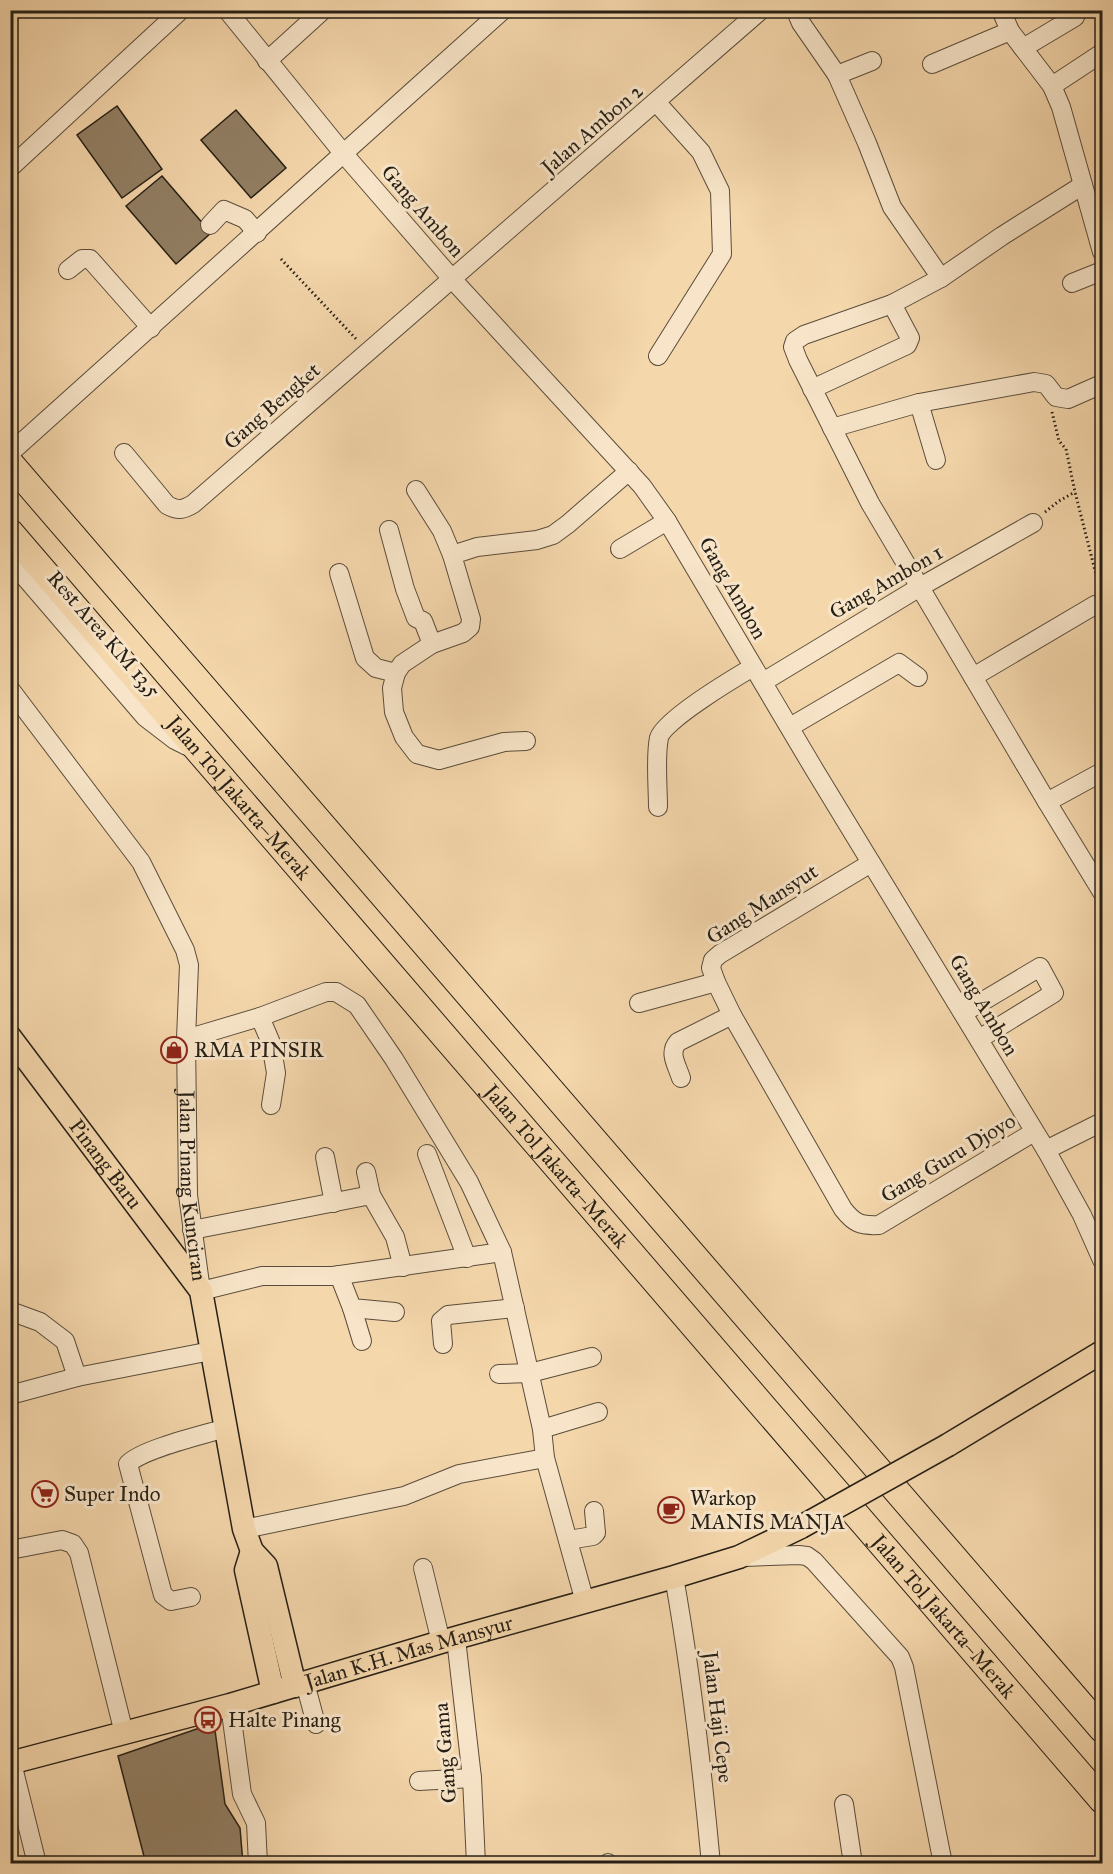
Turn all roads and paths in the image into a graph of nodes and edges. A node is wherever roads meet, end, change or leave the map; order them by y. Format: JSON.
{"nodes":[{"id":1,"x":182,"y":10,"type":"edge"},
{"id":2,"x":227,"y":10,"type":"edge"},
{"id":3,"x":323,"y":10,"type":"edge"},
{"id":4,"x":503,"y":10,"type":"edge"},
{"id":5,"x":761,"y":10,"type":"edge"},
{"id":6,"x":799,"y":10,"type":"edge"},
{"id":7,"x":1001,"y":10,"type":"edge"},
{"id":8,"x":1075,"y":17,"type":"dead end"},
{"id":9,"x":1010,"y":31,"type":"junction"},
{"id":10,"x":1023,"y":48,"type":"junction"},
{"id":11,"x":1102,"y":53,"type":"edge"},
{"id":12,"x":267,"y":61,"type":"junction"},
{"id":13,"x":872,"y":61,"type":"dead end"},
{"id":14,"x":932,"y":64,"type":"dead end"},
{"id":15,"x":837,"y":75,"type":"junction"},
{"id":16,"x":1052,"y":86,"type":"junction"},
{"id":17,"x":657,"y":102,"type":"junction"},
{"id":18,"x":344,"y":153,"type":"junction"},
{"id":19,"x":10,"y":168,"type":"edge"},
{"id":20,"x":1083,"y":185,"type":"junction"},
{"id":21,"x":210,"y":225,"type":"dead end"},
{"id":22,"x":257,"y":233,"type":"junction"},
{"id":23,"x":1102,"y":252,"type":"edge"},
{"id":24,"x":281,"y":259,"type":"dead end"},
{"id":25,"x":68,"y":270,"type":"dead end"},
{"id":26,"x":1102,"y":270,"type":"edge"},
{"id":27,"x":941,"y":278,"type":"junction"},
{"id":28,"x":453,"y":280,"type":"junction"},
{"id":29,"x":1072,"y":283,"type":"dead end"},
{"id":30,"x":892,"y":304,"type":"junction"},
{"id":31,"x":151,"y":328,"type":"junction"},
{"id":32,"x":368,"y":352,"type":"junction"},
{"id":33,"x":658,"y":356,"type":"dead end"},
{"id":34,"x":1046,"y":384,"type":"junction"},
{"id":35,"x":1102,"y":384,"type":"edge"},
{"id":36,"x":812,"y":389,"type":"junction"},
{"id":37,"x":919,"y":403,"type":"junction"},
{"id":38,"x":832,"y":428,"type":"junction"},
{"id":39,"x":10,"y":453,"type":"edge"},
{"id":40,"x":124,"y":453,"type":"dead end"},
{"id":41,"x":936,"y":460,"type":"dead end"},
{"id":42,"x":10,"y":463,"type":"edge"},
{"id":43,"x":629,"y":471,"type":"junction"},
{"id":44,"x":416,"y":490,"type":"dead end"},
{"id":45,"x":1075,"y":492,"type":"junction"},
{"id":46,"x":667,"y":521,"type":"junction"},
{"id":47,"x":1033,"y":523,"type":"joint"},
{"id":48,"x":389,"y":530,"type":"dead end"},
{"id":49,"x":10,"y":532,"type":"edge"},
{"id":50,"x":620,"y":549,"type":"dead end"},
{"id":51,"x":452,"y":555,"type":"junction"},
{"id":52,"x":10,"y":560,"type":"edge"},
{"id":53,"x":339,"y":573,"type":"dead end"},
{"id":54,"x":920,"y":587,"type":"junction"},
{"id":55,"x":1095,"y":605,"type":"joint"},
{"id":56,"x":432,"y":644,"type":"junction"},
{"id":57,"x":396,"y":673,"type":"junction"},
{"id":58,"x":758,"y":674,"type":"junction"},
{"id":59,"x":918,"y":677,"type":"dead end"},
{"id":60,"x":973,"y":677,"type":"junction"},
{"id":61,"x":10,"y":689,"type":"edge"},
{"id":62,"x":790,"y":727,"type":"junction"},
{"id":63,"x":526,"y":741,"type":"dead end"},
{"id":64,"x":197,"y":751,"type":"junction"},
{"id":65,"x":1102,"y":772,"type":"edge"},
{"id":66,"x":1047,"y":802,"type":"junction"},
{"id":67,"x":658,"y":807,"type":"dead end"},
{"id":68,"x":871,"y":862,"type":"junction"},
{"id":69,"x":1102,"y":892,"type":"edge"},
{"id":70,"x":716,"y":981,"type":"junction"},
{"id":71,"x":639,"y":1003,"type":"dead end"},
{"id":72,"x":963,"y":1013,"type":"junction"},
{"id":73,"x":732,"y":1015,"type":"junction"},
{"id":74,"x":260,"y":1017,"type":"junction"},
{"id":75,"x":10,"y":1037,"type":"edge"},
{"id":76,"x":186,"y":1039,"type":"junction"},
{"id":77,"x":979,"y":1040,"type":"junction"},
{"id":78,"x":681,"y":1078,"type":"dead end"},
{"id":79,"x":271,"y":1105,"type":"dead end"},
{"id":80,"x":1102,"y":1122,"type":"edge"},
{"id":81,"x":1034,"y":1132,"type":"junction"},
{"id":82,"x":1046,"y":1150,"type":"junction"},
{"id":83,"x":427,"y":1154,"type":"dead end"},
{"id":84,"x":325,"y":1157,"type":"dead end"},
{"id":85,"x":366,"y":1172,"type":"dead end"},
{"id":86,"x":371,"y":1195,"type":"junction"},
{"id":87,"x":334,"y":1203,"type":"junction"},
{"id":88,"x":192,"y":1230,"type":"junction"},
{"id":89,"x":502,"y":1252,"type":"junction"},
{"id":90,"x":467,"y":1258,"type":"junction"},
{"id":91,"x":1102,"y":1260,"type":"edge"},
{"id":92,"x":403,"y":1267,"type":"junction"},
{"id":93,"x":339,"y":1275,"type":"junction"},
{"id":94,"x":201,"y":1291,"type":"junction"},
{"id":95,"x":352,"y":1308,"type":"junction"},
{"id":96,"x":515,"y":1308,"type":"junction"},
{"id":97,"x":10,"y":1311,"type":"edge"},
{"id":98,"x":395,"y":1312,"type":"dead end"},
{"id":99,"x":363,"y":1341,"type":"dead end"},
{"id":100,"x":443,"y":1344,"type":"dead end"},
{"id":101,"x":211,"y":1351,"type":"junction"},
{"id":102,"x":1102,"y":1352,"type":"edge"},
{"id":103,"x":592,"y":1357,"type":"dead end"},
{"id":104,"x":530,"y":1373,"type":"junction"},
{"id":105,"x":499,"y":1374,"type":"dead end"},
{"id":106,"x":77,"y":1377,"type":"junction"},
{"id":107,"x":10,"y":1395,"type":"edge"},
{"id":108,"x":598,"y":1412,"type":"dead end"},
{"id":109,"x":226,"y":1428,"type":"junction"},
{"id":110,"x":542,"y":1429,"type":"junction"},
{"id":111,"x":545,"y":1458,"type":"junction"},
{"id":112,"x":594,"y":1511,"type":"dead end"},
{"id":113,"x":244,"y":1529,"type":"junction"},
{"id":114,"x":568,"y":1540,"type":"junction"},
{"id":115,"x":10,"y":1550,"type":"edge"},
{"id":116,"x":739,"y":1557,"type":"junction"},
{"id":117,"x":423,"y":1568,"type":"dead end"},
{"id":118,"x":674,"y":1577,"type":"junction"},
{"id":119,"x":191,"y":1597,"type":"dead end"},
{"id":120,"x":585,"y":1602,"type":"junction"},
{"id":121,"x":448,"y":1641,"type":"junction"},
{"id":122,"x":291,"y":1687,"type":"junction"},
{"id":123,"x":230,"y":1705,"type":"junction"},
{"id":124,"x":316,"y":1724,"type":"dead end"},
{"id":125,"x":1102,"y":1729,"type":"edge"},
{"id":126,"x":124,"y":1733,"type":"junction"},
{"id":127,"x":11,"y":1763,"type":"edge"},
{"id":128,"x":472,"y":1778,"type":"junction"},
{"id":129,"x":419,"y":1781,"type":"dead end"},
{"id":130,"x":1102,"y":1800,"type":"edge"},
{"id":131,"x":844,"y":1804,"type":"dead end"},
{"id":132,"x":37,"y":1863,"type":"edge"},
{"id":133,"x":258,"y":1863,"type":"edge"},
{"id":134,"x":476,"y":1863,"type":"edge"},
{"id":135,"x":711,"y":1863,"type":"edge"},
{"id":136,"x":853,"y":1863,"type":"edge"},
{"id":137,"x":943,"y":1863,"type":"edge"}],
"edges":[{"from":1,"to":19,"type":"street"},
{"from":2,"to":12,"type":"street","name":"Gang Ambon"},
{"from":3,"to":12,"type":"street"},
{"from":4,"to":18,"type":"street"},
{"from":5,"to":17,"type":"street","name":"Jalan Ambon 2"},
{"from":6,"to":15,"type":"street"},
{"from":7,"to":9,"type":"street"},
{"from":8,"to":10,"type":"street"},
{"from":9,"to":10,"type":"street"},
{"from":9,"to":14,"type":"street"},
{"from":10,"to":16,"type":"street"},
{"from":11,"to":16,"type":"street"},
{"from":12,"to":18,"type":"street","name":"Gang Ambon"},
{"from":13,"to":15,"type":"street"},
{"from":15,"to":27,"type":"street"},
{"from":16,"to":20,"type":"street"},
{"from":17,"to":28,"type":"street","name":"Jalan Ambon 2"},
{"from":17,"to":33,"type":"street"},
{"from":18,"to":22,"type":"street"},
{"from":18,"to":28,"type":"street","name":"Gang Ambon"},
{"from":20,"to":23,"type":"street"},
{"from":20,"to":27,"type":"street"},
{"from":21,"to":22,"type":"street"},
{"from":22,"to":31,"type":"street"},
{"from":24,"to":32,"type":"path"},
{"from":25,"to":31,"type":"street"},
{"from":26,"to":29,"type":"street"},
{"from":27,"to":30,"type":"street"},
{"from":28,"to":32,"type":"street","name":"Gang Bengket"},
{"from":28,"to":43,"type":"street","name":"Gang Ambon"},
{"from":30,"to":36,"type":"street"},
{"from":30,"to":36,"type":"street"},
{"from":31,"to":39,"type":"street"},
{"from":32,"to":40,"type":"street","name":"Gang Bengket"},
{"from":34,"to":35,"type":"street"},
{"from":34,"to":37,"type":"street"},
{"from":34,"to":45,"type":"path"},
{"from":36,"to":38,"type":"street"},
{"from":37,"to":38,"type":"street"},
{"from":37,"to":41,"type":"street"},
{"from":38,"to":54,"type":"street"},
{"from":42,"to":125,"type":"highway"},
{"from":43,"to":46,"type":"street","name":"Gang Ambon"},
{"from":43,"to":51,"type":"street"},
{"from":44,"to":51,"type":"street"},
{"from":45,"to":47,"type":"path"},
{"from":45,"to":55,"type":"path"},
{"from":46,"to":50,"type":"street"},
{"from":46,"to":58,"type":"street","name":"Gang Ambon"},
{"from":47,"to":54,"type":"street","name":"Gang Ambon 1"},
{"from":48,"to":56,"type":"street"},
{"from":49,"to":64,"type":"highway","name":"Jalan Tol Jakarta–Merak"},
{"from":51,"to":56,"type":"street"},
{"from":52,"to":64,"type":"street","name":"Rest Area KM 13,5"},
{"from":53,"to":57,"type":"street"},
{"from":54,"to":58,"type":"street","name":"Gang Ambon 1"},
{"from":54,"to":60,"type":"street"},
{"from":55,"to":60,"type":"street"},
{"from":56,"to":57,"type":"street"},
{"from":57,"to":63,"type":"street"},
{"from":58,"to":62,"type":"street","name":"Gang Ambon"},
{"from":58,"to":67,"type":"street","name":"Gang Ambon 1"},
{"from":59,"to":62,"type":"street"},
{"from":60,"to":66,"type":"street"},
{"from":61,"to":76,"type":"street","name":"Jalan Pinang Kunciran"},
{"from":62,"to":68,"type":"street","name":"Gang Ambon"},
{"from":64,"to":130,"type":"highway","name":"Jalan Tol Jakarta–Merak"},
{"from":65,"to":66,"type":"street"},
{"from":66,"to":69,"type":"street"},
{"from":68,"to":70,"type":"street","name":"Gang Mansyut"},
{"from":68,"to":72,"type":"street","name":"Gang Ambon"},
{"from":70,"to":71,"type":"street"},
{"from":70,"to":73,"type":"street"},
{"from":72,"to":77,"type":"street","name":"Gang Ambon"},
{"from":72,"to":77,"type":"street"},
{"from":73,"to":78,"type":"street"},
{"from":73,"to":81,"type":"street","name":"Gang Guru Djoyo"},
{"from":74,"to":76,"type":"street"},
{"from":74,"to":79,"type":"street"},
{"from":74,"to":89,"type":"street"},
{"from":75,"to":94,"type":"main road","name":"Pinang Baru"},
{"from":76,"to":88,"type":"street","name":"Jalan Pinang Kunciran"},
{"from":77,"to":81,"type":"street","name":"Gang Ambon"},
{"from":80,"to":82,"type":"street"},
{"from":81,"to":82,"type":"street","name":"Gang Ambon"},
{"from":82,"to":91,"type":"street","name":"Gang Ambon"},
{"from":83,"to":90,"type":"street"},
{"from":84,"to":87,"type":"street"},
{"from":85,"to":86,"type":"street"},
{"from":86,"to":87,"type":"street"},
{"from":86,"to":92,"type":"street"},
{"from":87,"to":88,"type":"street"},
{"from":88,"to":94,"type":"street","name":"Jalan Pinang Kunciran"},
{"from":89,"to":90,"type":"street"},
{"from":89,"to":96,"type":"street"},
{"from":90,"to":92,"type":"street"},
{"from":92,"to":93,"type":"street"},
{"from":93,"to":94,"type":"street"},
{"from":93,"to":95,"type":"street"},
{"from":94,"to":101,"type":"main road","name":"Jalan Pinang Kunciran"},
{"from":95,"to":98,"type":"street"},
{"from":95,"to":99,"type":"street"},
{"from":96,"to":100,"type":"street"},
{"from":96,"to":104,"type":"street"},
{"from":97,"to":106,"type":"street"},
{"from":101,"to":106,"type":"street"},
{"from":101,"to":109,"type":"main road","name":"Jalan Pinang Kunciran"},
{"from":102,"to":116,"type":"main road","name":"Jalan K.H. Mas Mansyur","bridge":true},
{"from":103,"to":104,"type":"street"},
{"from":104,"to":105,"type":"street"},
{"from":104,"to":110,"type":"street"},
{"from":106,"to":107,"type":"street"},
{"from":108,"to":110,"type":"street"},
{"from":109,"to":113,"type":"main road","name":"Jalan Pinang Kunciran"},
{"from":109,"to":119,"type":"street"},
{"from":110,"to":111,"type":"street"},
{"from":111,"to":113,"type":"street"},
{"from":111,"to":114,"type":"street"},
{"from":112,"to":114,"type":"street"},
{"from":113,"to":122,"type":"main road","name":"Jalan Pinang Kunciran"},
{"from":114,"to":120,"type":"street"},
{"from":115,"to":126,"type":"street"},
{"from":116,"to":118,"type":"main road","name":"Jalan K.H. Mas Mansyur"},
{"from":116,"to":137,"type":"street"},
{"from":117,"to":121,"type":"street","name":"Gang Gama"},
{"from":118,"to":120,"type":"main road","name":"Jalan K.H. Mas Mansyur"},
{"from":118,"to":135,"type":"street","name":"Jalan Haji Cepe"},
{"from":120,"to":121,"type":"main road","name":"Jalan K.H. Mas Mansyur"},
{"from":121,"to":122,"type":"main road","name":"Jalan K.H. Mas Mansyur"},
{"from":121,"to":128,"type":"street","name":"Gang Gama"},
{"from":122,"to":123,"type":"main road","name":"Jalan K.H. Mas Mansyur"},
{"from":122,"to":124,"type":"street"},
{"from":123,"to":126,"type":"main road","name":"Jalan K.H. Mas Mansyur"},
{"from":123,"to":133,"type":"street"},
{"from":126,"to":127,"type":"main road","name":"Jalan K.H. Mas Mansyur"},
{"from":127,"to":132,"type":"street"},
{"from":128,"to":129,"type":"street"},
{"from":128,"to":134,"type":"street","name":"Gang Gama"},
{"from":131,"to":136,"type":"street"}]}
